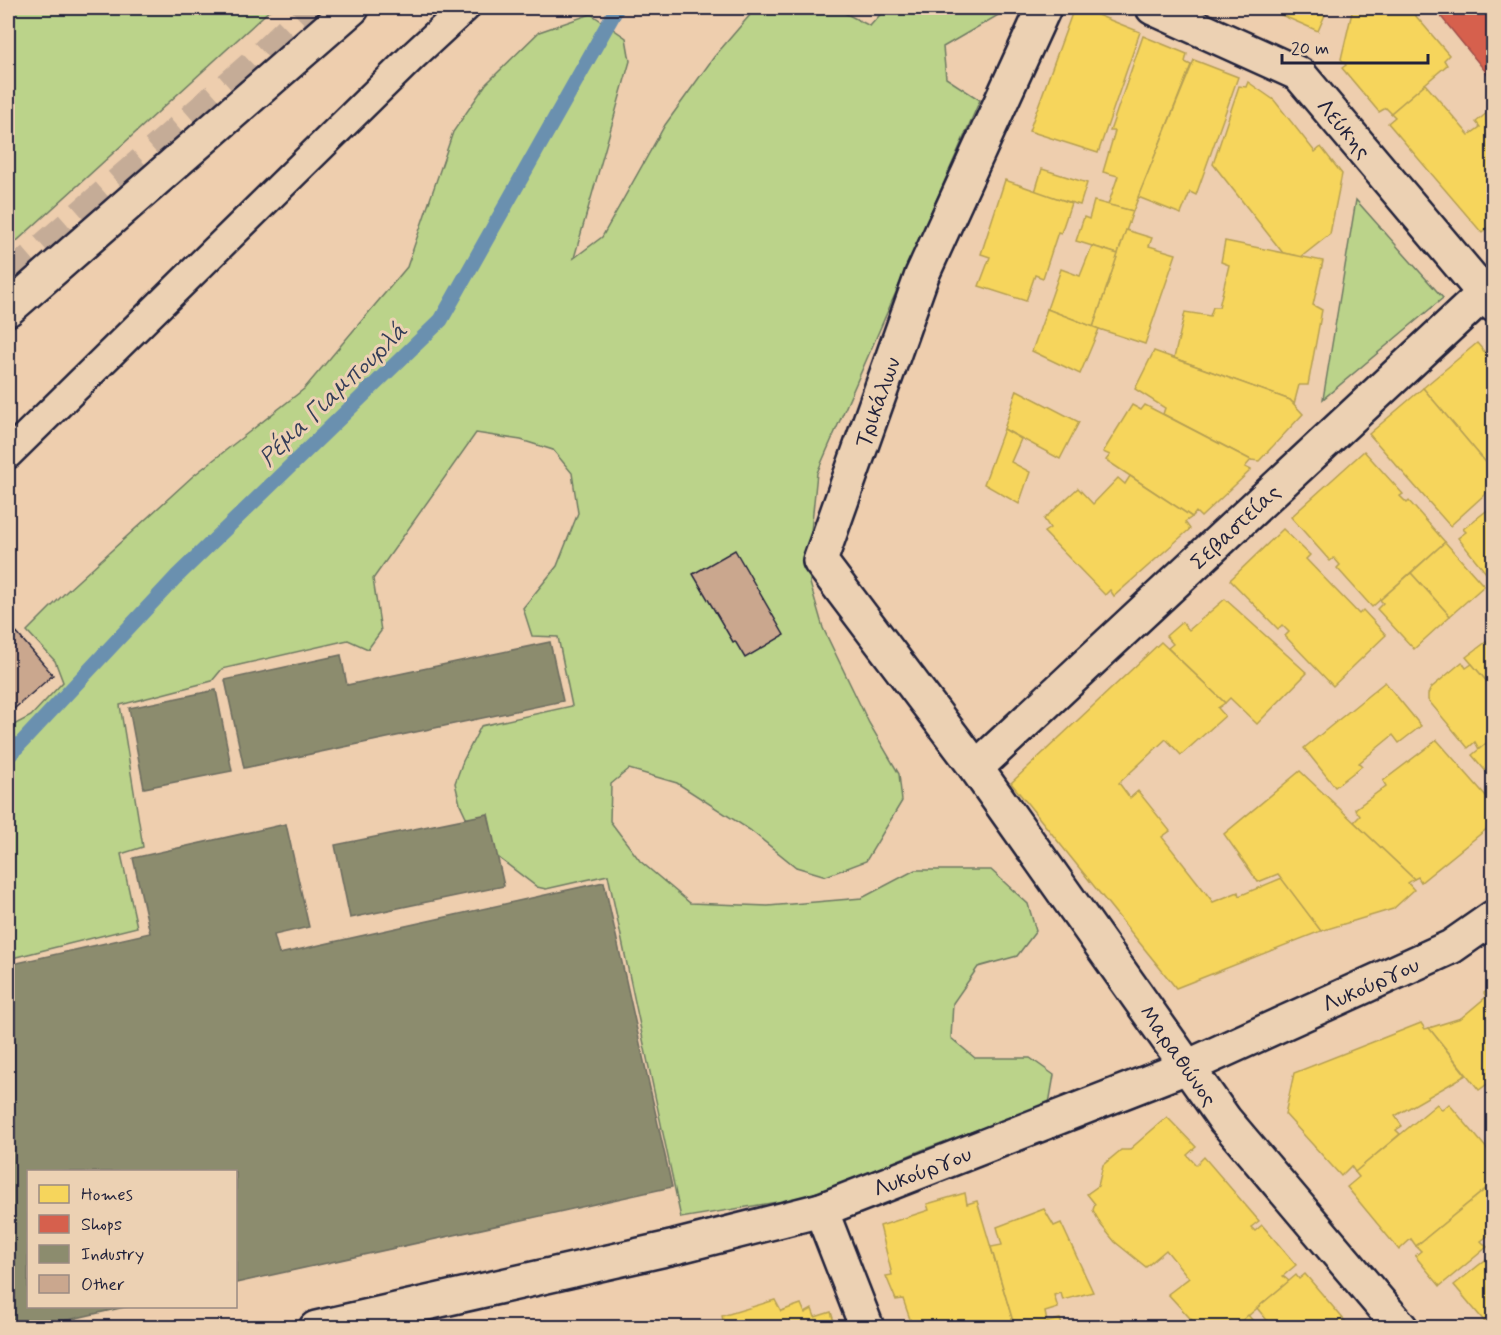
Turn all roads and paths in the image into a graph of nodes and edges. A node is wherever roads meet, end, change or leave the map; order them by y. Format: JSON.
{"nodes":[{"id":1,"x":352,"y":8,"type":"edge"},
{"id":2,"x":465,"y":8,"type":"edge"},
{"id":3,"x":1044,"y":8,"type":"edge"},
{"id":4,"x":1153,"y":8,"type":"edge"},
{"id":5,"x":1490,"y":295,"type":"edge"},
{"id":6,"x":8,"y":309,"type":"edge"},
{"id":7,"x":8,"y":454,"type":"edge"},
{"id":8,"x":976,"y":768,"type":"junction"},
{"id":9,"x":1494,"y":917,"type":"edge"},
{"id":10,"x":1187,"y":1067,"type":"junction"},
{"id":11,"x":821,"y":1210,"type":"junction"},
{"id":12,"x":361,"y":1322,"type":"edge"},
{"id":13,"x":316,"y":1328,"type":"edge"},
{"id":14,"x":867,"y":1328,"type":"edge"},
{"id":15,"x":1401,"y":1328,"type":"edge"}],
"edges":[{"from":1,"to":6,"type":"street"},
{"from":2,"to":7,"type":"lane"},
{"from":3,"to":8,"type":"street","name":"Τρικάλων"},
{"from":4,"to":5,"type":"street","name":"Λεύκης"},
{"from":5,"to":8,"type":"street","name":"Σεβαστείας"},
{"from":8,"to":10,"type":"street","name":"Μαραθώνος"},
{"from":9,"to":10,"type":"street","name":"Λυκούργου"},
{"from":10,"to":11,"type":"street","name":"Λυκούργου"},
{"from":10,"to":15,"type":"street","name":"Μαραθώνος"},
{"from":11,"to":12,"type":"street","name":"Λυκούργου"},
{"from":11,"to":14,"type":"street"},
{"from":12,"to":13,"type":"street","name":"Λυκούργου"}]}
